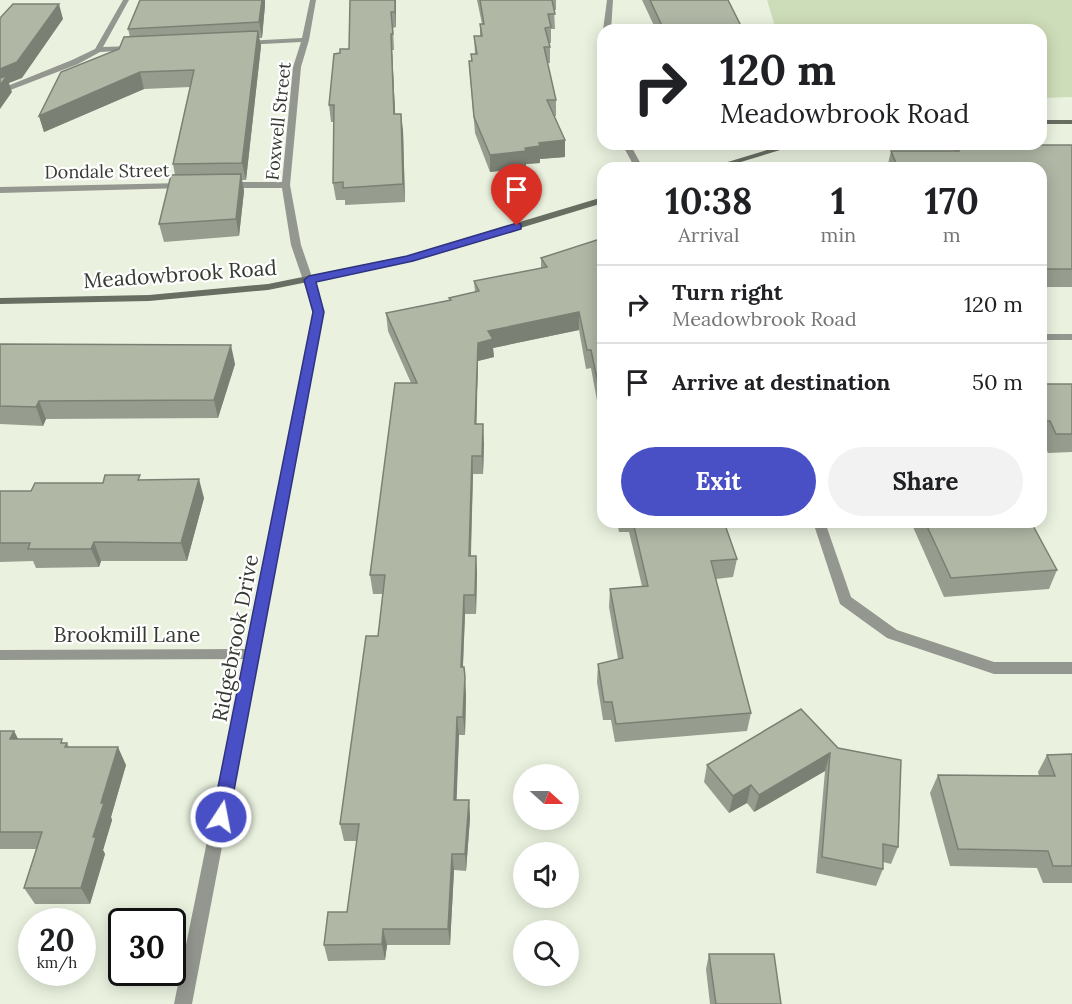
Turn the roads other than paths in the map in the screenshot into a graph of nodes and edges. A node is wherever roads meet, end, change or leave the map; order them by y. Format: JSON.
{"nodes":[{"id":1,"x":126,"y":0,"type":"edge"},
{"id":2,"x":313,"y":0,"type":"edge"},
{"id":3,"x":610,"y":0,"type":"edge"},
{"id":4,"x":608,"y":24,"type":"edge"},
{"id":5,"x":305,"y":40,"type":"junction"},
{"id":6,"x":236,"y":44,"type":"edge"},
{"id":7,"x":144,"y":48,"type":"edge"},
{"id":8,"x":98,"y":50,"type":"junction"},
{"id":9,"x":0,"y":92,"type":"edge"},
{"id":10,"x":1047,"y":122,"type":"edge"},
{"id":11,"x":1072,"y":122,"type":"edge"},
{"id":12,"x":775,"y":150,"type":"edge"},
{"id":13,"x":733,"y":162,"type":"edge"},
{"id":14,"x":217,"y":185,"type":"edge"},
{"id":15,"x":286,"y":185,"type":"junction"},
{"id":16,"x":195,"y":186,"type":"edge"},
{"id":17,"x":0,"y":190,"type":"edge"},
{"id":18,"x":597,"y":202,"type":"edge"},
{"id":19,"x":309,"y":280,"type":"junction"},
{"id":20,"x":0,"y":302,"type":"edge"},
{"id":21,"x":1072,"y":337,"type":"edge"},
{"id":22,"x":1047,"y":338,"type":"edge"},
{"id":23,"x":821,"y":528,"type":"edge"},
{"id":24,"x":254,"y":654,"type":"junction"},
{"id":25,"x":0,"y":656,"type":"edge"},
{"id":26,"x":1072,"y":668,"type":"edge"},
{"id":27,"x":183,"y":1004,"type":"edge"}],
"edges":[{"from":1,"to":8,"type":"street"},
{"from":2,"to":5,"type":"street","name":"Foxwell Street"},
{"from":3,"to":4,"type":"street"},
{"from":5,"to":6,"type":"street"},
{"from":5,"to":15,"type":"street","name":"Foxwell Street"},
{"from":7,"to":8,"type":"street"},
{"from":8,"to":9,"type":"street"},
{"from":10,"to":11,"type":"street"},
{"from":12,"to":13,"type":"street"},
{"from":14,"to":15,"type":"street"},
{"from":15,"to":19,"type":"street","name":"Foxwell Street"},
{"from":16,"to":17,"type":"street","name":"Dondale Street"},
{"from":18,"to":19,"type":"street","name":"Meadowbrook Road"},
{"from":19,"to":20,"type":"street","name":"Meadowbrook Road"},
{"from":19,"to":24,"type":"street","name":"Ridgebrook Drive"},
{"from":21,"to":22,"type":"street"},
{"from":23,"to":26,"type":"street"},
{"from":24,"to":25,"type":"street","name":"Brookmill Lane"},
{"from":24,"to":27,"type":"street","name":"Ridgebrook Drive"}]}
